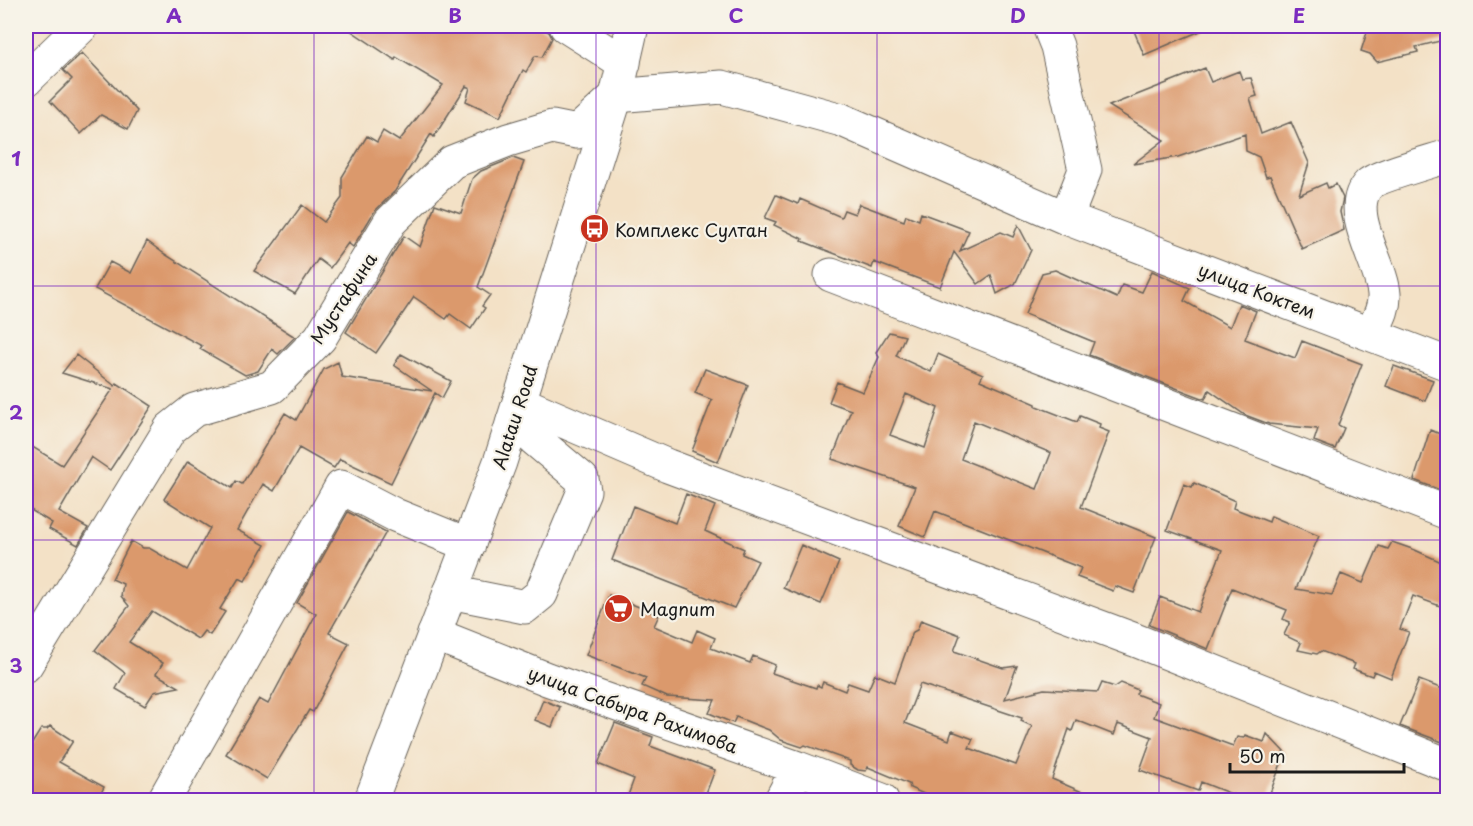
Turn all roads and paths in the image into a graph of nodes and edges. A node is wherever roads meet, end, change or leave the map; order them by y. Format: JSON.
{"nodes":[{"id":1,"x":82,"y":26,"type":"edge"},
{"id":2,"x":566,"y":26,"type":"edge"},
{"id":3,"x":632,"y":26,"type":"edge"},
{"id":4,"x":1049,"y":26,"type":"edge"},
{"id":5,"x":624,"y":63,"type":"junction"},
{"id":6,"x":26,"y":80,"type":"edge"},
{"id":7,"x":616,"y":96,"type":"junction"},
{"id":8,"x":1448,"y":156,"type":"edge"},
{"id":9,"x":1066,"y":218,"type":"junction"},
{"id":10,"x":831,"y":275,"type":"dead end"},
{"id":11,"x":1371,"y":334,"type":"junction"},
{"id":12,"x":1448,"y":363,"type":"edge"},
{"id":13,"x":516,"y":412,"type":"junction"},
{"id":14,"x":1448,"y":513,"type":"edge"},
{"id":15,"x":469,"y":545,"type":"junction"},
{"id":16,"x":450,"y":592,"type":"junction"},
{"id":17,"x":434,"y":634,"type":"junction"},
{"id":18,"x":26,"y":665,"type":"edge"},
{"id":19,"x":1448,"y":765,"type":"edge"},
{"id":20,"x":798,"y":768,"type":"junction"},
{"id":21,"x":164,"y":801,"type":"edge"},
{"id":22,"x":370,"y":801,"type":"edge"},
{"id":23,"x":781,"y":801,"type":"edge"},
{"id":24,"x":882,"y":801,"type":"edge"}],
"edges":[{"from":1,"to":6,"type":"street"},
{"from":2,"to":5,"type":"street"},
{"from":3,"to":5,"type":"street","name":"Alatau Road"},
{"from":4,"to":9,"type":"street"},
{"from":5,"to":7,"type":"street","name":"Alatau Road"},
{"from":7,"to":9,"type":"street","name":"улица Коктем"},
{"from":7,"to":13,"type":"street","name":"Alatau Road"},
{"from":7,"to":18,"type":"street","name":"Мустафина"},
{"from":8,"to":11,"type":"street"},
{"from":9,"to":11,"type":"street","name":"улица Коктем"},
{"from":10,"to":14,"type":"street"},
{"from":11,"to":12,"type":"street","name":"улица Коктем"},
{"from":13,"to":15,"type":"street","name":"Alatau Road"},
{"from":13,"to":16,"type":"street"},
{"from":13,"to":19,"type":"street"},
{"from":15,"to":16,"type":"street","name":"Alatau Road"},
{"from":15,"to":21,"type":"street"},
{"from":16,"to":17,"type":"street","name":"Alatau Road"},
{"from":17,"to":20,"type":"street","name":"улица Сабыра Рахимова"},
{"from":17,"to":22,"type":"street","name":"Alatau Road"},
{"from":20,"to":23,"type":"street"},
{"from":20,"to":24,"type":"street","name":"улица Сабыра Рахимова"}]}
